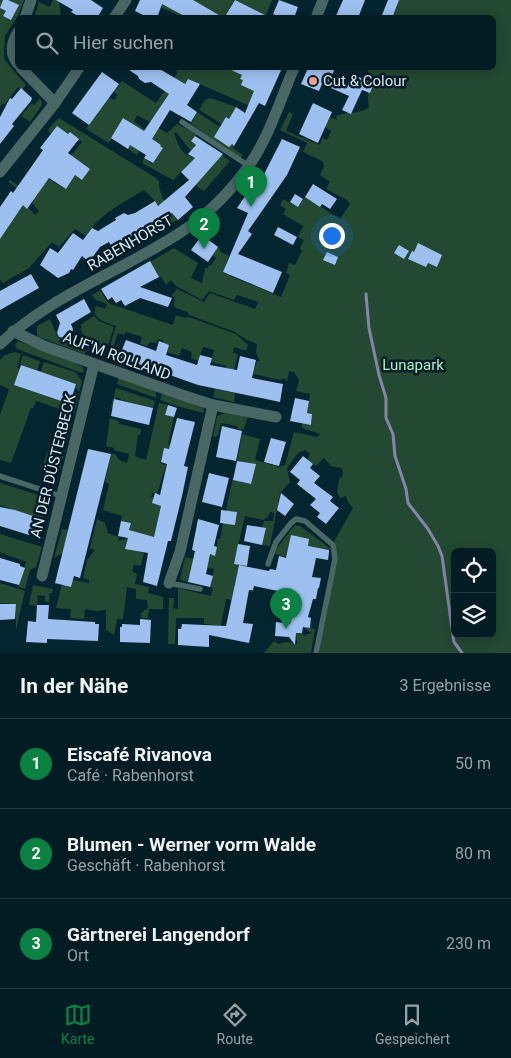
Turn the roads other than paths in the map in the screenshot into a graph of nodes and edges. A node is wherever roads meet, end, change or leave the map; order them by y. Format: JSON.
{"nodes":[{"id":1,"x":31,"y":0,"type":"edge"},
{"id":2,"x":126,"y":0,"type":"edge"},
{"id":3,"x":323,"y":0,"type":"edge"},
{"id":4,"x":26,"y":15,"type":"edge"},
{"id":5,"x":116,"y":15,"type":"edge"},
{"id":6,"x":317,"y":15,"type":"edge"},
{"id":7,"x":15,"y":38,"type":"edge"},
{"id":8,"x":15,"y":60,"type":"edge"},
{"id":9,"x":23,"y":70,"type":"edge"},
{"id":10,"x":79,"y":70,"type":"edge"},
{"id":11,"x":293,"y":70,"type":"edge"},
{"id":12,"x":55,"y":103,"type":"junction"},
{"id":13,"x":182,"y":122,"type":"dead end"},
{"id":14,"x":249,"y":166,"type":"junction"},
{"id":15,"x":0,"y":172,"type":"edge"},
{"id":16,"x":13,"y":331,"type":"junction"},
{"id":17,"x":0,"y":344,"type":"edge"},
{"id":18,"x":94,"y":364,"type":"junction"},
{"id":19,"x":213,"y":404,"type":"junction"},
{"id":20,"x":276,"y":418,"type":"dead end"},
{"id":21,"x":0,"y":476,"type":"edge"},
{"id":22,"x":62,"y":496,"type":"junction"},
{"id":23,"x":268,"y":564,"type":"dead end"},
{"id":24,"x":42,"y":576,"type":"dead end"},
{"id":25,"x":170,"y":583,"type":"joint"},
{"id":26,"x":200,"y":589,"type":"dead end"},
{"id":27,"x":316,"y":653,"type":"edge"}],
"edges":[{"from":1,"to":4,"type":"street"},
{"from":2,"to":5,"type":"street"},
{"from":3,"to":6,"type":"street"},
{"from":7,"to":8,"type":"street"},
{"from":9,"to":12,"type":"street"},
{"from":10,"to":12,"type":"street"},
{"from":11,"to":14,"type":"street","name":"RABENHORST"},
{"from":12,"to":15,"type":"street"},
{"from":13,"to":14,"type":"lane"},
{"from":14,"to":16,"type":"street","name":"RABENHORST"},
{"from":16,"to":17,"type":"street","name":"RABENHORST"},
{"from":16,"to":18,"type":"street","name":"AUF'M ROLLAND"},
{"from":18,"to":19,"type":"street","name":"AUF'M ROLLAND"},
{"from":18,"to":22,"type":"street","name":"AN DER DÜSTERBECK"},
{"from":19,"to":20,"type":"street","name":"AUF'M ROLLAND"},
{"from":19,"to":25,"type":"street"},
{"from":21,"to":22,"type":"lane"},
{"from":22,"to":24,"type":"street","name":"AN DER DÜSTERBECK"},
{"from":23,"to":27,"type":"lane"},
{"from":25,"to":26,"type":"lane"}]}
